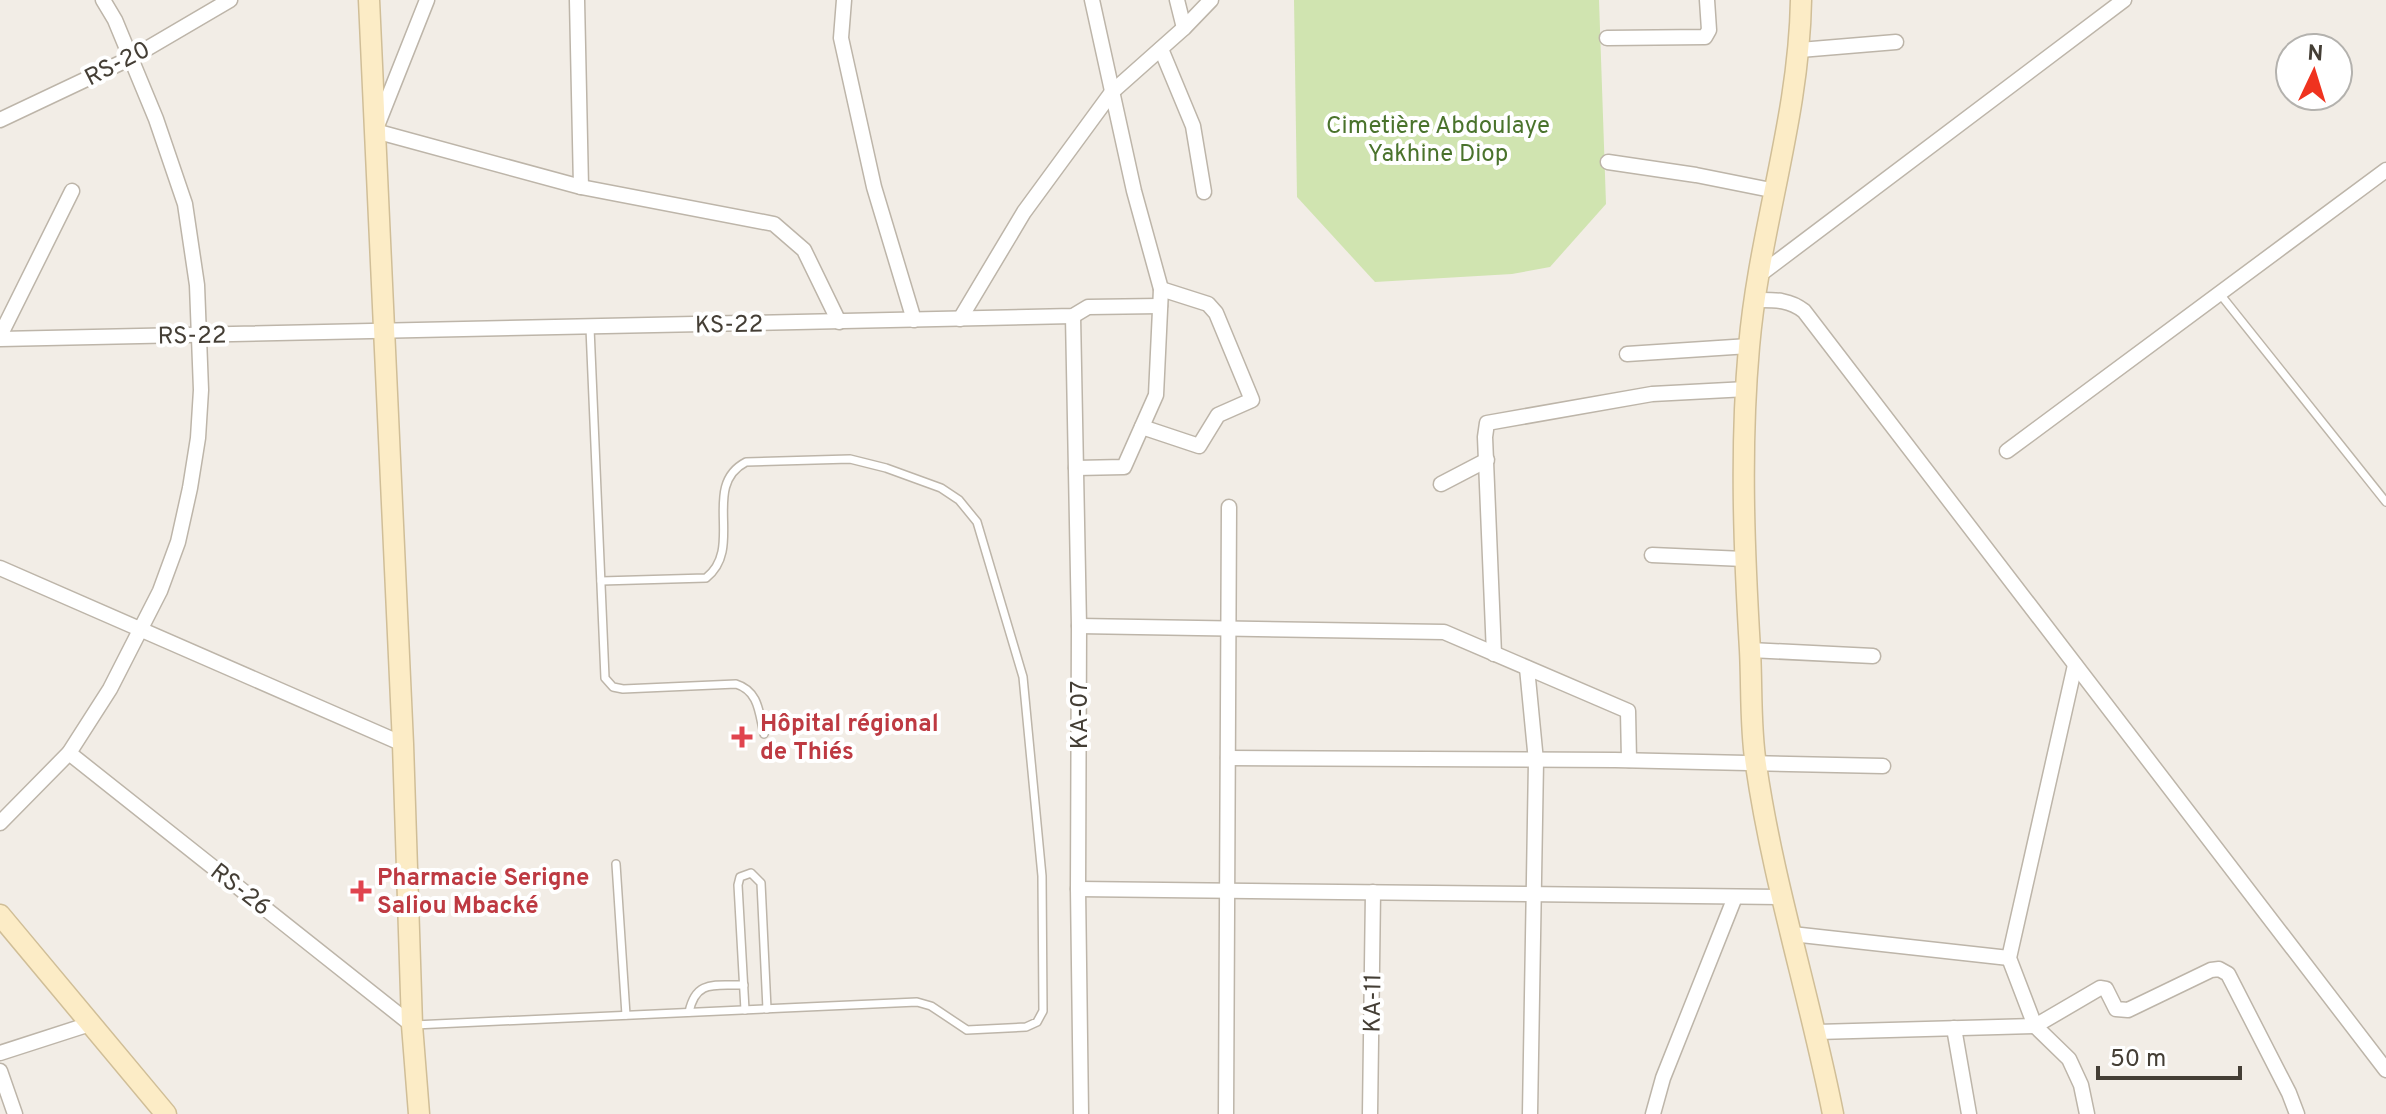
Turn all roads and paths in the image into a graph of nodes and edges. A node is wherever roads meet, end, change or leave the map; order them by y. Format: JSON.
{"nodes":[{"id":1,"x":103,"y":0,"type":"edge"},
{"id":2,"x":230,"y":0,"type":"edge"},
{"id":3,"x":369,"y":0,"type":"edge"},
{"id":4,"x":427,"y":0,"type":"edge"},
{"id":5,"x":577,"y":0,"type":"edge"},
{"id":6,"x":844,"y":0,"type":"edge"},
{"id":7,"x":1092,"y":0,"type":"edge"},
{"id":8,"x":1177,"y":0,"type":"edge"},
{"id":9,"x":1211,"y":0,"type":"edge"},
{"id":10,"x":1707,"y":0,"type":"edge"},
{"id":11,"x":1801,"y":0,"type":"edge"},
{"id":12,"x":2124,"y":0,"type":"edge"},
{"id":13,"x":1184,"y":28,"type":"junction"},
{"id":14,"x":1607,"y":38,"type":"dead end"},
{"id":15,"x":1896,"y":42,"type":"dead end"},
{"id":16,"x":1161,"y":49,"type":"junction"},
{"id":17,"x":1800,"y":50,"type":"junction"},
{"id":18,"x":131,"y":58,"type":"junction"},
{"id":19,"x":1112,"y":92,"type":"junction"},
{"id":20,"x":0,"y":120,"type":"edge"},
{"id":21,"x":375,"y":131,"type":"junction"},
{"id":22,"x":1608,"y":162,"type":"dead end"},
{"id":23,"x":2386,"y":170,"type":"edge"},
{"id":24,"x":581,"y":187,"type":"junction"},
{"id":25,"x":72,"y":191,"type":"dead end"},
{"id":26,"x":1776,"y":191,"type":"junction"},
{"id":27,"x":1204,"y":192,"type":"dead end"},
{"id":28,"x":1758,"y":276,"type":"junction"},
{"id":29,"x":1161,"y":289,"type":"junction"},
{"id":30,"x":2220,"y":294,"type":"junction"},
{"id":31,"x":1755,"y":300,"type":"junction"},
{"id":32,"x":1160,"y":306,"type":"junction"},
{"id":33,"x":1073,"y":316,"type":"junction"},
{"id":34,"x":960,"y":319,"type":"junction"},
{"id":35,"x":914,"y":320,"type":"junction"},
{"id":36,"x":839,"y":322,"type":"junction"},
{"id":37,"x":590,"y":328,"type":"junction"},
{"id":38,"x":384,"y":333,"type":"junction"},
{"id":39,"x":199,"y":335,"type":"junction"},
{"id":40,"x":0,"y":338,"type":"edge"},
{"id":41,"x":1749,"y":346,"type":"junction"},
{"id":42,"x":1627,"y":354,"type":"dead end"},
{"id":43,"x":1747,"y":389,"type":"junction"},
{"id":44,"x":1142,"y":427,"type":"junction"},
{"id":45,"x":2007,"y":451,"type":"dead end"},
{"id":46,"x":1487,"y":460,"type":"junction"},
{"id":47,"x":1076,"y":468,"type":"junction"},
{"id":48,"x":1441,"y":484,"type":"dead end"},
{"id":49,"x":2386,"y":502,"type":"edge"},
{"id":50,"x":1229,"y":507,"type":"dead end"},
{"id":51,"x":1652,"y":555,"type":"dead end"},
{"id":52,"x":1744,"y":559,"type":"junction"},
{"id":53,"x":0,"y":568,"type":"edge"},
{"id":54,"x":601,"y":581,"type":"junction"},
{"id":55,"x":1079,"y":626,"type":"junction"},
{"id":56,"x":1229,"y":629,"type":"junction"},
{"id":57,"x":140,"y":630,"type":"junction"},
{"id":58,"x":1750,"y":650,"type":"junction"},
{"id":59,"x":1494,"y":654,"type":"junction"},
{"id":60,"x":1873,"y":656,"type":"dead end"},
{"id":61,"x":2075,"y":665,"type":"junction"},
{"id":62,"x":1527,"y":668,"type":"junction"},
{"id":63,"x":764,"y":734,"type":"dead end"},
{"id":64,"x":403,"y":744,"type":"junction"},
{"id":65,"x":69,"y":753,"type":"junction"},
{"id":66,"x":1228,"y":758,"type":"junction"},
{"id":67,"x":1629,"y":760,"type":"junction"},
{"id":68,"x":1536,"y":761,"type":"junction"},
{"id":69,"x":1755,"y":763,"type":"junction"},
{"id":70,"x":1883,"y":766,"type":"dead end"},
{"id":71,"x":0,"y":823,"type":"edge"},
{"id":72,"x":616,"y":864,"type":"dead end"},
{"id":73,"x":1078,"y":889,"type":"junction"},
{"id":74,"x":1227,"y":891,"type":"junction"},
{"id":75,"x":1373,"y":892,"type":"junction"},
{"id":76,"x":1533,"y":894,"type":"junction"},
{"id":77,"x":1735,"y":897,"type":"junction"},
{"id":78,"x":1782,"y":897,"type":"junction"},
{"id":79,"x":0,"y":915,"type":"edge"},
{"id":80,"x":1792,"y":934,"type":"junction"},
{"id":81,"x":2009,"y":958,"type":"junction"},
{"id":82,"x":744,"y":985,"type":"junction"},
{"id":83,"x":767,"y":1009,"type":"junction"},
{"id":84,"x":745,"y":1010,"type":"junction"},
{"id":85,"x":689,"y":1012,"type":"junction"},
{"id":86,"x":626,"y":1015,"type":"junction"},
{"id":87,"x":90,"y":1024,"type":"junction"},
{"id":88,"x":412,"y":1025,"type":"junction"},
{"id":89,"x":2035,"y":1026,"type":"junction"},
{"id":90,"x":1954,"y":1028,"type":"junction"},
{"id":91,"x":1817,"y":1032,"type":"junction"},
{"id":92,"x":0,"y":1053,"type":"edge"},
{"id":93,"x":2386,"y":1070,"type":"edge"},
{"id":94,"x":0,"y":1071,"type":"edge"},
{"id":95,"x":15,"y":1114,"type":"edge"},
{"id":96,"x":166,"y":1114,"type":"edge"},
{"id":97,"x":419,"y":1114,"type":"edge"},
{"id":98,"x":1081,"y":1114,"type":"edge"},
{"id":99,"x":1226,"y":1114,"type":"edge"},
{"id":100,"x":1370,"y":1114,"type":"edge"},
{"id":101,"x":1530,"y":1114,"type":"edge"},
{"id":102,"x":1653,"y":1114,"type":"edge"},
{"id":103,"x":1833,"y":1114,"type":"edge"},
{"id":104,"x":1969,"y":1114,"type":"edge"},
{"id":105,"x":2087,"y":1114,"type":"edge"},
{"id":106,"x":2297,"y":1114,"type":"edge"}],
"edges":[{"from":1,"to":18,"type":"street"},
{"from":2,"to":18,"type":"street","name":"RS-20"},
{"from":3,"to":21,"type":"street"},
{"from":4,"to":21,"type":"street"},
{"from":5,"to":24,"type":"street"},
{"from":6,"to":35,"type":"street"},
{"from":7,"to":19,"type":"street"},
{"from":8,"to":13,"type":"street"},
{"from":9,"to":13,"type":"street"},
{"from":10,"to":14,"type":"street"},
{"from":11,"to":17,"type":"street"},
{"from":12,"to":28,"type":"street"},
{"from":13,"to":16,"type":"street"},
{"from":15,"to":17,"type":"street"},
{"from":16,"to":19,"type":"street"},
{"from":16,"to":27,"type":"street"},
{"from":17,"to":26,"type":"street"},
{"from":18,"to":20,"type":"street","name":"RS-20"},
{"from":18,"to":39,"type":"street"},
{"from":19,"to":29,"type":"street"},
{"from":19,"to":34,"type":"street"},
{"from":21,"to":24,"type":"street"},
{"from":21,"to":38,"type":"street"},
{"from":22,"to":26,"type":"street"},
{"from":23,"to":30,"type":"street"},
{"from":24,"to":36,"type":"street"},
{"from":25,"to":40,"type":"street"},
{"from":26,"to":28,"type":"street"},
{"from":28,"to":31,"type":"street"},
{"from":29,"to":32,"type":"street"},
{"from":29,"to":44,"type":"street"},
{"from":30,"to":45,"type":"street"},
{"from":30,"to":49,"type":"lane"},
{"from":31,"to":41,"type":"street"},
{"from":31,"to":61,"type":"street"},
{"from":32,"to":33,"type":"street","name":"KS-22"},
{"from":32,"to":44,"type":"street"},
{"from":33,"to":34,"type":"street","name":"KS-22"},
{"from":33,"to":47,"type":"street","name":"KA-07"},
{"from":34,"to":35,"type":"street","name":"KS-22"},
{"from":35,"to":36,"type":"street","name":"KS-22"},
{"from":36,"to":37,"type":"street","name":"KS-22"},
{"from":37,"to":38,"type":"street","name":"KS-22"},
{"from":37,"to":54,"type":"lane"},
{"from":38,"to":39,"type":"street","name":"RS-22"},
{"from":38,"to":64,"type":"street"},
{"from":39,"to":40,"type":"street","name":"RS-22"},
{"from":39,"to":57,"type":"street"},
{"from":41,"to":42,"type":"street"},
{"from":41,"to":43,"type":"street"},
{"from":43,"to":46,"type":"street"},
{"from":43,"to":52,"type":"street"},
{"from":44,"to":47,"type":"street"},
{"from":46,"to":48,"type":"street"},
{"from":46,"to":59,"type":"street"},
{"from":47,"to":55,"type":"street","name":"KA-07"},
{"from":50,"to":56,"type":"street"},
{"from":51,"to":52,"type":"street"},
{"from":52,"to":58,"type":"street"},
{"from":53,"to":57,"type":"street"},
{"from":54,"to":63,"type":"lane"},
{"from":54,"to":83,"type":"lane"},
{"from":55,"to":56,"type":"street"},
{"from":55,"to":73,"type":"street","name":"KA-07"},
{"from":56,"to":59,"type":"street"},
{"from":56,"to":66,"type":"street"},
{"from":57,"to":64,"type":"street"},
{"from":57,"to":65,"type":"street"},
{"from":58,"to":60,"type":"street"},
{"from":58,"to":69,"type":"street"},
{"from":59,"to":62,"type":"street"},
{"from":61,"to":81,"type":"street"},
{"from":61,"to":93,"type":"street"},
{"from":62,"to":67,"type":"street"},
{"from":62,"to":68,"type":"street"},
{"from":64,"to":88,"type":"street"},
{"from":65,"to":71,"type":"street"},
{"from":65,"to":88,"type":"street","name":"RS-26"},
{"from":66,"to":68,"type":"street"},
{"from":66,"to":74,"type":"street"},
{"from":67,"to":68,"type":"street"},
{"from":67,"to":69,"type":"street"},
{"from":68,"to":76,"type":"street"},
{"from":69,"to":70,"type":"street"},
{"from":69,"to":78,"type":"street"},
{"from":72,"to":86,"type":"lane"},
{"from":73,"to":74,"type":"street"},
{"from":73,"to":98,"type":"street","name":"KA-07"},
{"from":74,"to":75,"type":"street"},
{"from":74,"to":99,"type":"street"},
{"from":75,"to":76,"type":"street"},
{"from":75,"to":100,"type":"street","name":"KA-11"},
{"from":76,"to":77,"type":"street"},
{"from":76,"to":101,"type":"street"},
{"from":77,"to":78,"type":"street"},
{"from":77,"to":102,"type":"street"},
{"from":78,"to":80,"type":"street"},
{"from":79,"to":87,"type":"street"},
{"from":80,"to":81,"type":"street"},
{"from":80,"to":91,"type":"street"},
{"from":81,"to":89,"type":"street"},
{"from":82,"to":83,"type":"lane"},
{"from":82,"to":84,"type":"lane"},
{"from":82,"to":85,"type":"lane"},
{"from":83,"to":84,"type":"lane"},
{"from":84,"to":85,"type":"lane"},
{"from":85,"to":86,"type":"lane"},
{"from":86,"to":88,"type":"lane"},
{"from":87,"to":92,"type":"street"},
{"from":87,"to":96,"type":"street"},
{"from":88,"to":97,"type":"street"},
{"from":89,"to":90,"type":"street"},
{"from":89,"to":105,"type":"street"},
{"from":89,"to":106,"type":"street"},
{"from":90,"to":91,"type":"street"},
{"from":90,"to":104,"type":"street"},
{"from":91,"to":103,"type":"street"},
{"from":94,"to":95,"type":"street"}]}
